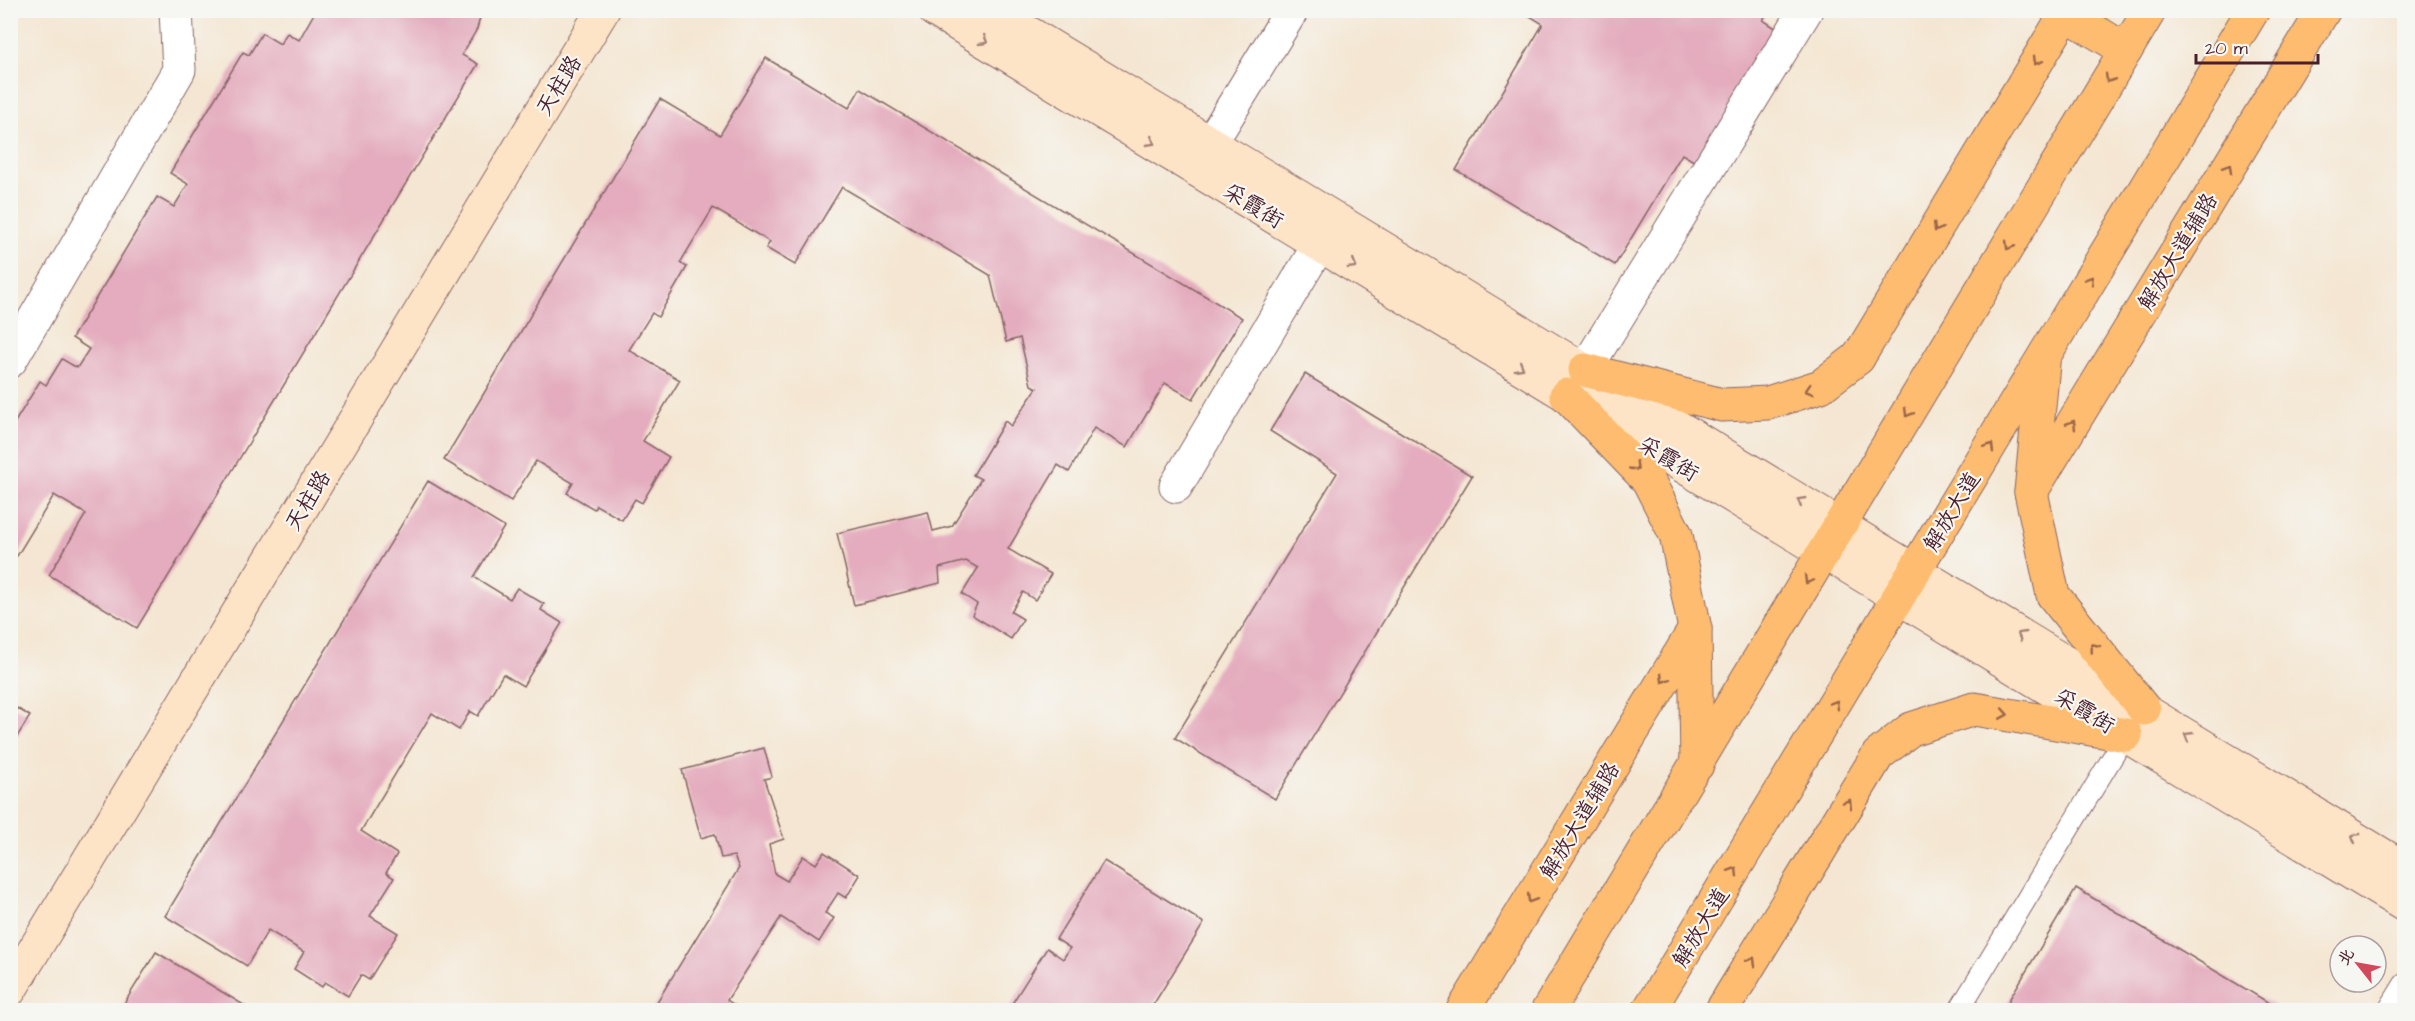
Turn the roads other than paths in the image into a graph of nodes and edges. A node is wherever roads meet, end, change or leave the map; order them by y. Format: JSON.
{"nodes":[{"id":1,"x":176,"y":10,"type":"edge"},
{"id":2,"x":603,"y":10,"type":"edge"},
{"id":3,"x":934,"y":10,"type":"edge"},
{"id":4,"x":991,"y":10,"type":"edge"},
{"id":5,"x":1292,"y":10,"type":"edge"},
{"id":6,"x":1806,"y":10,"type":"edge"},
{"id":7,"x":2150,"y":10,"type":"edge"},
{"id":8,"x":2253,"y":10,"type":"edge"},
{"id":9,"x":2324,"y":10,"type":"edge"},
{"id":10,"x":2064,"y":12,"type":"edge"},
{"id":11,"x":2126,"y":50,"type":"junction"},
{"id":12,"x":1210,"y":144,"type":"junction"},
{"id":13,"x":1319,"y":245,"type":"junction"},
{"id":14,"x":2044,"y":357,"type":"junction"},
{"id":15,"x":10,"y":361,"type":"edge"},
{"id":16,"x":1575,"y":382,"type":"junction"},
{"id":17,"x":1176,"y":486,"type":"dead end"},
{"id":18,"x":2031,"y":492,"type":"junction"},
{"id":19,"x":1833,"y":539,"type":"junction"},
{"id":20,"x":1907,"y":584,"type":"junction"},
{"id":21,"x":1695,"y":629,"type":"junction"},
{"id":22,"x":2144,"y":709,"type":"junction"},
{"id":23,"x":2126,"y":735,"type":"junction"},
{"id":24,"x":1697,"y":765,"type":"junction"},
{"id":25,"x":2404,"y":868,"type":"edge"},
{"id":26,"x":2404,"y":905,"type":"edge"},
{"id":27,"x":2404,"y":984,"type":"edge"},
{"id":28,"x":10,"y":990,"type":"edge"},
{"id":29,"x":2392,"y":1009,"type":"edge"},
{"id":30,"x":1463,"y":1011,"type":"edge"},
{"id":31,"x":1548,"y":1011,"type":"edge"},
{"id":32,"x":1649,"y":1011,"type":"edge"},
{"id":33,"x":1722,"y":1011,"type":"edge"},
{"id":34,"x":1959,"y":1011,"type":"edge"}],
"edges":[{"from":1,"to":15,"type":"street"},
{"from":2,"to":28,"type":"main road","name":"天柱路"},
{"from":3,"to":13,"type":"main road","name":"采霞街","one_way":true},
{"from":4,"to":12,"type":"main road","name":"采霞街"},
{"from":5,"to":12,"type":"street"},
{"from":6,"to":16,"type":"street"},
{"from":7,"to":11,"type":"main road"},
{"from":14,"to":8,"type":"main road","name":"解放大道","one_way":true},
{"from":18,"to":9,"type":"main road","name":"解放大道辅路","one_way":true},
{"from":10,"to":11,"type":"main road"},
{"from":10,"to":16,"type":"main road","one_way":true},
{"from":11,"to":19,"type":"main road","one_way":true},
{"from":12,"to":16,"type":"main road","name":"采霞街"},
{"from":13,"to":16,"type":"main road","name":"采霞街","one_way":true},
{"from":13,"to":17,"type":"street"},
{"from":14,"to":18,"type":"main road"},
{"from":20,"to":14,"type":"main road","name":"解放大道","one_way":true},
{"from":16,"to":19,"type":"main road","name":"采霞街"},
{"from":16,"to":21,"type":"main road","one_way":true},
{"from":22,"to":18,"type":"main road","one_way":true},
{"from":19,"to":20,"type":"main road","name":"采霞街"},
{"from":19,"to":24,"type":"main road","one_way":true},
{"from":22,"to":20,"type":"main road","name":"采霞街","one_way":true},
{"from":20,"to":23,"type":"main road","name":"采霞街"},
{"from":32,"to":20,"type":"main road","name":"解放大道","one_way":true},
{"from":21,"to":24,"type":"main road"},
{"from":21,"to":30,"type":"main road","name":"解放大道辅路","one_way":true},
{"from":25,"to":22,"type":"main road","name":"采霞街","one_way":true},
{"from":23,"to":26,"type":"main road","name":"采霞街"},
{"from":33,"to":23,"type":"main road","one_way":true},
{"from":23,"to":34,"type":"lane"},
{"from":24,"to":31,"type":"main road"},
{"from":27,"to":29,"type":"lane"}]}
